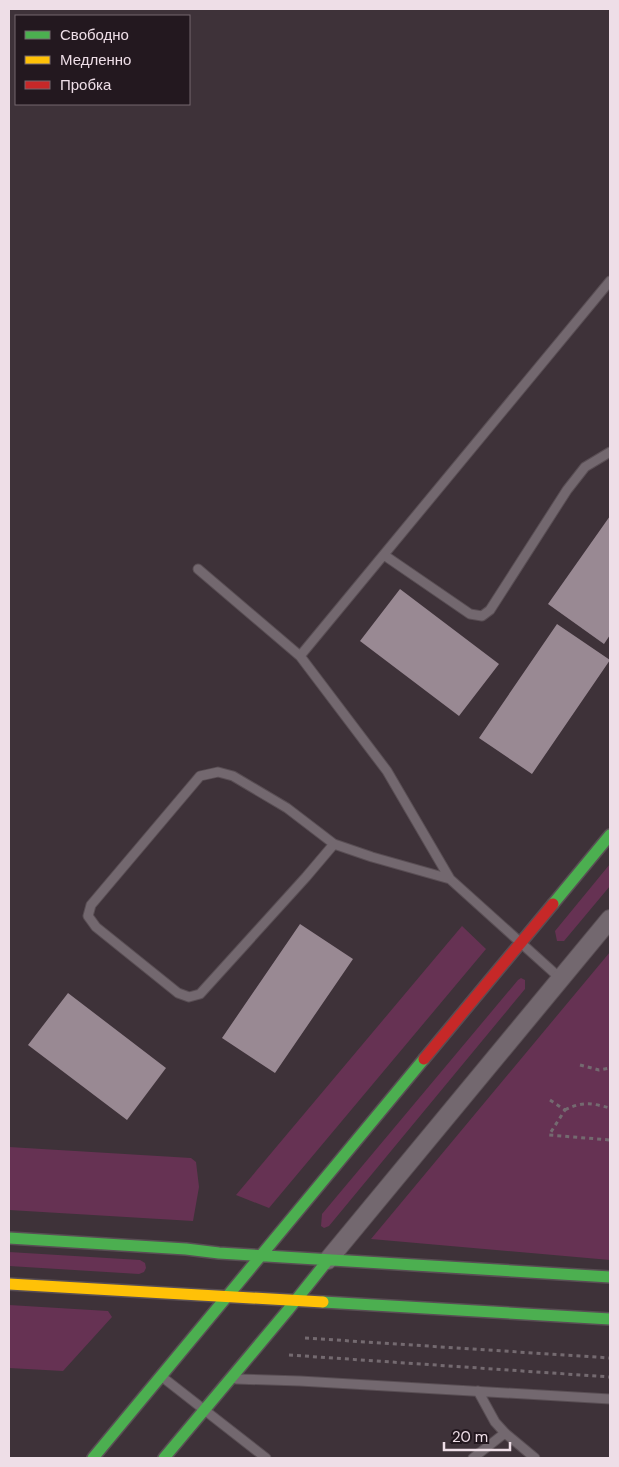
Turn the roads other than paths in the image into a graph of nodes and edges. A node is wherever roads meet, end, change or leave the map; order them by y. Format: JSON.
{"nodes":[{"id":1,"x":610,"y":281,"type":"edge"},
{"id":2,"x":610,"y":452,"type":"edge"},
{"id":3,"x":384,"y":555,"type":"junction"},
{"id":4,"x":198,"y":569,"type":"dead end"},
{"id":5,"x":300,"y":656,"type":"junction"},
{"id":6,"x":610,"y":835,"type":"edge"},
{"id":7,"x":334,"y":844,"type":"junction"},
{"id":8,"x":450,"y":879,"type":"junction"},
{"id":9,"x":610,"y":919,"type":"edge"},
{"id":10,"x":521,"y":942,"type":"junction"},
{"id":11,"x":561,"y":979,"type":"junction"},
{"id":12,"x":9,"y":1238,"type":"edge"},
{"id":13,"x":261,"y":1255,"type":"junction"},
{"id":14,"x":328,"y":1260,"type":"junction"},
{"id":15,"x":610,"y":1277,"type":"edge"},
{"id":16,"x":9,"y":1284,"type":"edge"},
{"id":17,"x":228,"y":1296,"type":"junction"},
{"id":18,"x":298,"y":1300,"type":"junction"},
{"id":19,"x":610,"y":1319,"type":"edge"},
{"id":20,"x":161,"y":1376,"type":"junction"},
{"id":21,"x":230,"y":1378,"type":"junction"},
{"id":22,"x":478,"y":1391,"type":"junction"},
{"id":23,"x":610,"y":1399,"type":"edge"},
{"id":24,"x":204,"y":1410,"type":"junction"},
{"id":25,"x":505,"y":1433,"type":"junction"},
{"id":26,"x":93,"y":1458,"type":"edge"},
{"id":27,"x":164,"y":1458,"type":"edge"},
{"id":28,"x":266,"y":1458,"type":"edge"},
{"id":29,"x":473,"y":1458,"type":"edge"},
{"id":30,"x":535,"y":1458,"type":"edge"}],
"edges":[{"from":1,"to":3,"type":"lane"},
{"from":2,"to":3,"type":"lane"},
{"from":3,"to":5,"type":"lane"},
{"from":4,"to":5,"type":"lane"},
{"from":5,"to":8,"type":"lane"},
{"from":6,"to":10,"type":"main road"},
{"from":7,"to":7,"type":"lane"},
{"from":7,"to":8,"type":"lane"},
{"from":8,"to":10,"type":"lane"},
{"from":9,"to":11,"type":"street"},
{"from":10,"to":11,"type":"lane"},
{"from":10,"to":13,"type":"main road"},
{"from":11,"to":14,"type":"street"},
{"from":12,"to":13,"type":"main road"},
{"from":13,"to":14,"type":"main road"},
{"from":13,"to":17,"type":"main road"},
{"from":14,"to":15,"type":"main road"},
{"from":14,"to":18,"type":"main road"},
{"from":16,"to":17,"type":"main road"},
{"from":17,"to":18,"type":"main road"},
{"from":17,"to":20,"type":"main road"},
{"from":18,"to":19,"type":"main road"},
{"from":18,"to":21,"type":"main road"},
{"from":20,"to":24,"type":"lane"},
{"from":20,"to":26,"type":"main road"},
{"from":21,"to":22,"type":"lane"},
{"from":21,"to":24,"type":"main road"},
{"from":22,"to":23,"type":"lane"},
{"from":22,"to":25,"type":"lane"},
{"from":24,"to":27,"type":"main road"},
{"from":24,"to":28,"type":"lane"},
{"from":25,"to":29,"type":"lane"},
{"from":25,"to":30,"type":"lane"}]}
